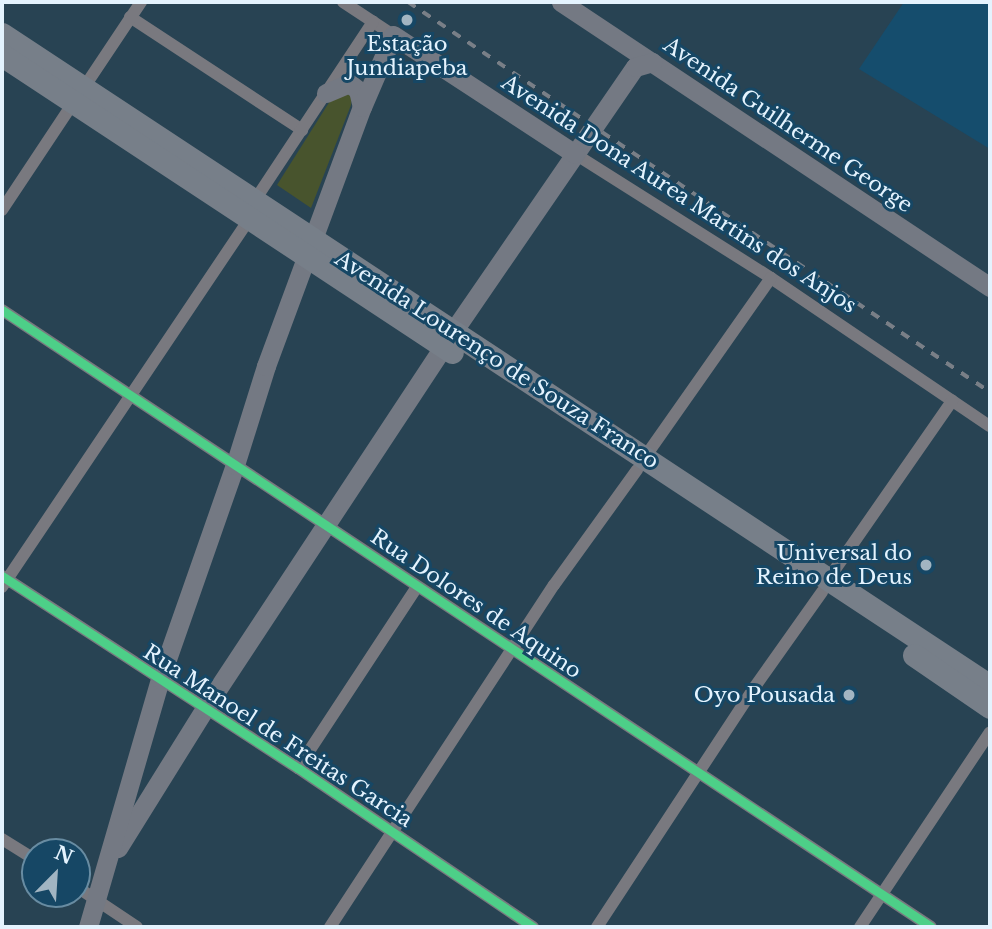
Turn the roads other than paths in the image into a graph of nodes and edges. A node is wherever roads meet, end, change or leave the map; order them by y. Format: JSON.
{"nodes":[{"id":1,"x":141,"y":2,"type":"edge"},
{"id":2,"x":343,"y":2,"type":"edge"},
{"id":3,"x":561,"y":2,"type":"edge"},
{"id":4,"x":584,"y":2,"type":"edge"},
{"id":5,"x":131,"y":17,"type":"junction"},
{"id":6,"x":373,"y":22,"type":"junction"},
{"id":7,"x":2,"y":34,"type":"edge"},
{"id":8,"x":393,"y":35,"type":"junction"},
{"id":9,"x":2,"y":55,"type":"edge"},
{"id":10,"x":640,"y":59,"type":"junction"},
{"id":11,"x":326,"y":93,"type":"junction"},
{"id":12,"x":78,"y":96,"type":"junction"},
{"id":13,"x":362,"y":107,"type":"junction"},
{"id":14,"x":302,"y":130,"type":"junction"},
{"id":15,"x":575,"y":154,"type":"junction"},
{"id":16,"x":2,"y":210,"type":"edge"},
{"id":17,"x":252,"y":210,"type":"junction"},
{"id":18,"x":309,"y":247,"type":"junction"},
{"id":19,"x":990,"y":271,"type":"edge"},
{"id":20,"x":771,"y":278,"type":"junction"},
{"id":21,"x":990,"y":287,"type":"edge"},
{"id":22,"x":2,"y":310,"type":"edge"},
{"id":23,"x":448,"y":340,"type":"junction"},
{"id":24,"x":130,"y":396,"type":"junction"},
{"id":25,"x":952,"y":401,"type":"junction"},
{"id":26,"x":990,"y":426,"type":"edge"},
{"id":27,"x":641,"y":463,"type":"junction"},
{"id":28,"x":235,"y":465,"type":"junction"},
{"id":29,"x":326,"y":525,"type":"junction"},
{"id":30,"x":3,"y":581,"type":"edge"},
{"id":31,"x":826,"y":585,"type":"junction"},
{"id":32,"x":417,"y":587,"type":"junction"},
{"id":33,"x":512,"y":649,"type":"junction"},
{"id":34,"x":160,"y":680,"type":"junction"},
{"id":35,"x":990,"y":686,"type":"edge"},
{"id":36,"x":990,"y":706,"type":"edge"},
{"id":37,"x":205,"y":708,"type":"junction"},
{"id":38,"x":990,"y":732,"type":"edge"},
{"id":39,"x":298,"y":768,"type":"junction"},
{"id":40,"x":699,"y":773,"type":"junction"},
{"id":41,"x":392,"y":833,"type":"junction"},
{"id":42,"x":2,"y":839,"type":"edge"},
{"id":43,"x":21,"y":851,"type":"edge"},
{"id":44,"x":105,"y":870,"type":"junction"},
{"id":45,"x":880,"y":894,"type":"junction"},
{"id":46,"x":91,"y":896,"type":"edge"},
{"id":47,"x":96,"y":899,"type":"junction"},
{"id":48,"x":88,"y":927,"type":"edge"},
{"id":49,"x":136,"y":927,"type":"edge"},
{"id":50,"x":330,"y":927,"type":"edge"},
{"id":51,"x":533,"y":927,"type":"edge"},
{"id":52,"x":597,"y":927,"type":"edge"},
{"id":53,"x":860,"y":927,"type":"edge"},
{"id":54,"x":931,"y":927,"type":"edge"}],
"edges":[{"from":1,"to":5,"type":"street"},
{"from":2,"to":6,"type":"street","name":"Avenida Dona Aurea Martins dos Anjos"},
{"from":3,"to":10,"type":"main road","name":"Avenida Guilherme George"},
{"from":4,"to":19,"type":"main road","name":"Avenida Guilherme George"},
{"from":5,"to":12,"type":"street"},
{"from":5,"to":14,"type":"street"},
{"from":6,"to":8,"type":"street","name":"Avenida Dona Aurea Martins dos Anjos"},
{"from":6,"to":11,"type":"street"},
{"from":7,"to":12,"type":"highway","name":"Avenida Lourenço de Souza Franco"},
{"from":8,"to":13,"type":"main road"},
{"from":8,"to":15,"type":"main road","name":"Avenida Dona Aurea Martins dos Anjos"},
{"from":9,"to":12,"type":"highway","name":"Avenida Lourenço de Souza Franco"},
{"from":10,"to":15,"type":"main road"},
{"from":10,"to":21,"type":"main road","name":"Avenida Guilherme George"},
{"from":11,"to":13,"type":"main road"},
{"from":11,"to":14,"type":"street"},
{"from":12,"to":16,"type":"street"},
{"from":12,"to":17,"type":"highway","name":"Avenida Lourenço de Souza Franco"},
{"from":13,"to":18,"type":"main road"},
{"from":14,"to":17,"type":"street"},
{"from":15,"to":20,"type":"street","name":"Avenida Dona Aurea Martins dos Anjos"},
{"from":15,"to":23,"type":"main road"},
{"from":17,"to":18,"type":"highway","name":"Avenida Lourenço de Souza Franco"},
{"from":17,"to":24,"type":"street"},
{"from":18,"to":23,"type":"highway","name":"Avenida Lourenço de Souza Franco"},
{"from":18,"to":28,"type":"main road"},
{"from":20,"to":25,"type":"street","name":"Avenida Dona Aurea Martins dos Anjos"},
{"from":20,"to":27,"type":"street"},
{"from":22,"to":24,"type":"street","name":"Rua Dolores de Aquino"},
{"from":23,"to":27,"type":"highway","name":"Avenida Lourenço de Souza Franco"},
{"from":23,"to":29,"type":"main road"},
{"from":24,"to":28,"type":"street","name":"Rua Dolores de Aquino"},
{"from":24,"to":30,"type":"street"},
{"from":25,"to":26,"type":"street","name":"Avenida Dona Aurea Martins dos Anjos"},
{"from":25,"to":31,"type":"street"},
{"from":27,"to":31,"type":"highway","name":"Avenida Lourenço de Souza Franco"},
{"from":27,"to":33,"type":"street"},
{"from":28,"to":29,"type":"street","name":"Rua Dolores de Aquino"},
{"from":28,"to":34,"type":"main road"},
{"from":29,"to":32,"type":"street","name":"Rua Dolores de Aquino"},
{"from":29,"to":37,"type":"main road"},
{"from":30,"to":34,"type":"street","name":"Rua Manoel de Freitas Garcia"},
{"from":31,"to":35,"type":"highway","name":"Avenida Lourenço de Souza Franco"},
{"from":31,"to":36,"type":"highway","name":"Avenida Lourenço de Souza Franco"},
{"from":31,"to":40,"type":"street"},
{"from":32,"to":33,"type":"street","name":"Rua Dolores de Aquino"},
{"from":32,"to":39,"type":"street"},
{"from":33,"to":40,"type":"street","name":"Rua Dolores de Aquino"},
{"from":33,"to":41,"type":"street"},
{"from":34,"to":37,"type":"street","name":"Rua Manoel de Freitas Garcia"},
{"from":34,"to":44,"type":"main road"},
{"from":37,"to":39,"type":"street","name":"Rua Manoel de Freitas Garcia"},
{"from":37,"to":44,"type":"main road"},
{"from":38,"to":45,"type":"street"},
{"from":39,"to":41,"type":"street","name":"Rua Manoel de Freitas Garcia"},
{"from":40,"to":45,"type":"street","name":"Rua Dolores de Aquino"},
{"from":40,"to":52,"type":"street"},
{"from":41,"to":50,"type":"street"},
{"from":41,"to":51,"type":"street","name":"Rua Manoel de Freitas Garcia"},
{"from":42,"to":43,"type":"street"},
{"from":44,"to":47,"type":"main road"},
{"from":45,"to":53,"type":"street"},
{"from":45,"to":54,"type":"street","name":"Rua Dolores de Aquino"},
{"from":46,"to":47,"type":"street"},
{"from":47,"to":48,"type":"main road"},
{"from":47,"to":49,"type":"street"}]}
